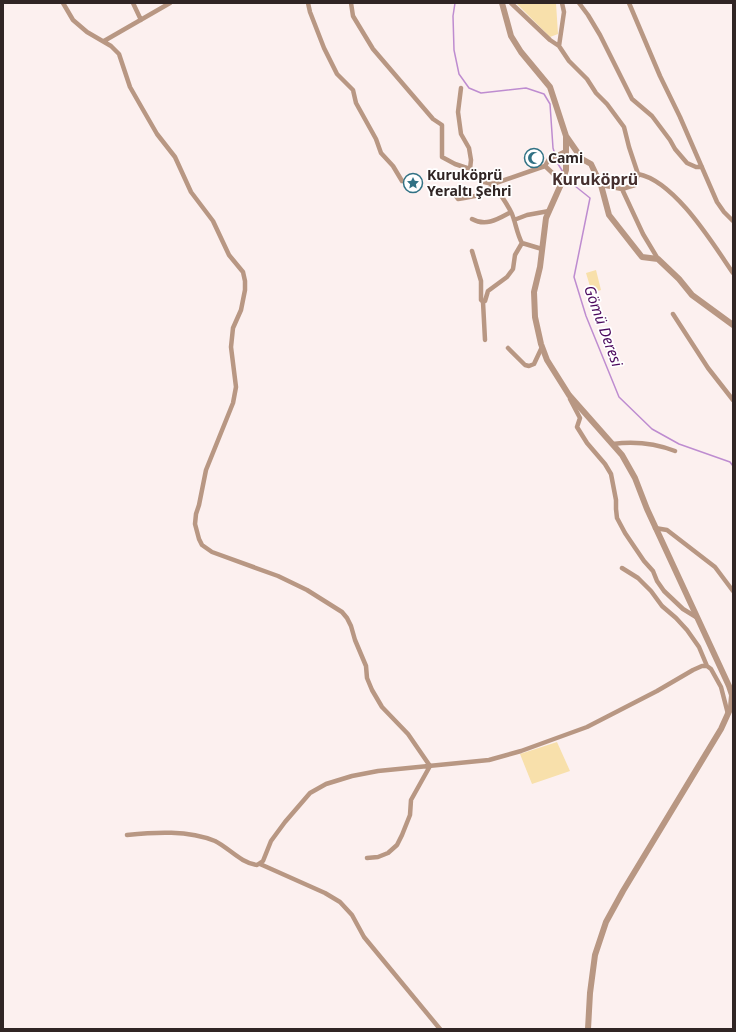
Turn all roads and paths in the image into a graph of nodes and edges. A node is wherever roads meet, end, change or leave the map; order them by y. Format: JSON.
{"nodes":[{"id":1,"x":63,"y":3,"type":"edge"},
{"id":2,"x":133,"y":3,"type":"edge"},
{"id":3,"x":170,"y":3,"type":"edge"},
{"id":4,"x":308,"y":3,"type":"edge"},
{"id":5,"x":351,"y":3,"type":"edge"},
{"id":6,"x":502,"y":3,"type":"edge"},
{"id":7,"x":511,"y":3,"type":"edge"},
{"id":8,"x":562,"y":3,"type":"edge"},
{"id":9,"x":579,"y":3,"type":"edge"},
{"id":10,"x":629,"y":3,"type":"edge"},
{"id":11,"x":141,"y":20,"type":"junction"},
{"id":12,"x":104,"y":41,"type":"junction"},
{"id":13,"x":559,"y":46,"type":"junction"},
{"id":14,"x":461,"y":88,"type":"dead end"},
{"id":15,"x":566,"y":136,"type":"junction"},
{"id":16,"x":562,"y":152,"type":"junction"},
{"id":17,"x":545,"y":166,"type":"junction"},
{"id":18,"x":702,"y":167,"type":"junction"},
{"id":19,"x":470,"y":169,"type":"junction"},
{"id":20,"x":638,"y":174,"type":"junction"},
{"id":21,"x":402,"y":181,"type":"dead end"},
{"id":22,"x":562,"y":182,"type":"junction"},
{"id":23,"x":493,"y":184,"type":"junction"},
{"id":24,"x":601,"y":185,"type":"junction"},
{"id":25,"x":622,"y":189,"type":"junction"},
{"id":26,"x":454,"y":192,"type":"dead end"},
{"id":27,"x":549,"y":211,"type":"junction"},
{"id":28,"x":511,"y":212,"type":"junction"},
{"id":29,"x":472,"y":218,"type":"dead end"},
{"id":30,"x":514,"y":220,"type":"junction"},
{"id":31,"x":733,"y":221,"type":"edge"},
{"id":32,"x":522,"y":243,"type":"junction"},
{"id":33,"x":542,"y":249,"type":"junction"},
{"id":34,"x":472,"y":251,"type":"dead end"},
{"id":35,"x":658,"y":259,"type":"junction"},
{"id":36,"x":733,"y":273,"type":"edge"},
{"id":37,"x":483,"y":302,"type":"junction"},
{"id":38,"x":673,"y":314,"type":"dead end"},
{"id":39,"x":733,"y":325,"type":"edge"},
{"id":40,"x":485,"y":340,"type":"dead end"},
{"id":41,"x":542,"y":347,"type":"junction"},
{"id":42,"x":508,"y":348,"type":"dead end"},
{"id":43,"x":569,"y":395,"type":"junction"},
{"id":44,"x":733,"y":400,"type":"edge"},
{"id":45,"x":613,"y":444,"type":"junction"},
{"id":46,"x":676,"y":451,"type":"dead end"},
{"id":47,"x":655,"y":528,"type":"junction"},
{"id":48,"x":622,"y":568,"type":"dead end"},
{"id":49,"x":733,"y":591,"type":"edge"},
{"id":50,"x":696,"y":617,"type":"junction"},
{"id":51,"x":707,"y":666,"type":"junction"},
{"id":52,"x":728,"y":714,"type":"junction"},
{"id":53,"x":430,"y":766,"type":"junction"},
{"id":54,"x":127,"y":835,"type":"dead end"},
{"id":55,"x":367,"y":858,"type":"dead end"},
{"id":56,"x":260,"y":864,"type":"junction"},
{"id":57,"x":440,"y":1029,"type":"edge"},
{"id":58,"x":588,"y":1029,"type":"edge"}],
"edges":[{"from":1,"to":12,"type":"street"},
{"from":2,"to":11,"type":"street"},
{"from":3,"to":11,"type":"street"},
{"from":4,"to":21,"type":"street"},
{"from":5,"to":19,"type":"street"},
{"from":6,"to":15,"type":"street"},
{"from":7,"to":13,"type":"street"},
{"from":8,"to":13,"type":"street"},
{"from":9,"to":18,"type":"street"},
{"from":10,"to":18,"type":"street"},
{"from":11,"to":12,"type":"street"},
{"from":12,"to":53,"type":"street"},
{"from":13,"to":20,"type":"street"},
{"from":14,"to":19,"type":"street"},
{"from":15,"to":16,"type":"street"},
{"from":15,"to":24,"type":"street"},
{"from":16,"to":17,"type":"street"},
{"from":16,"to":22,"type":"street"},
{"from":17,"to":22,"type":"street"},
{"from":17,"to":23,"type":"street"},
{"from":18,"to":31,"type":"street"},
{"from":19,"to":23,"type":"street"},
{"from":20,"to":25,"type":"street"},
{"from":20,"to":36,"type":"street"},
{"from":22,"to":27,"type":"street"},
{"from":23,"to":26,"type":"street"},
{"from":23,"to":28,"type":"street"},
{"from":24,"to":25,"type":"street"},
{"from":24,"to":35,"type":"street"},
{"from":25,"to":35,"type":"street"},
{"from":27,"to":30,"type":"street"},
{"from":27,"to":33,"type":"street"},
{"from":28,"to":29,"type":"street"},
{"from":28,"to":30,"type":"street"},
{"from":30,"to":32,"type":"street"},
{"from":32,"to":33,"type":"street"},
{"from":32,"to":37,"type":"street"},
{"from":33,"to":41,"type":"street"},
{"from":34,"to":37,"type":"street"},
{"from":35,"to":39,"type":"street"},
{"from":37,"to":40,"type":"street"},
{"from":38,"to":44,"type":"street"},
{"from":41,"to":42,"type":"street"},
{"from":41,"to":43,"type":"street"},
{"from":43,"to":45,"type":"street"},
{"from":43,"to":50,"type":"street"},
{"from":45,"to":46,"type":"street"},
{"from":45,"to":47,"type":"street"},
{"from":47,"to":49,"type":"street"},
{"from":47,"to":50,"type":"street"},
{"from":48,"to":51,"type":"street"},
{"from":50,"to":52,"type":"street"},
{"from":51,"to":52,"type":"street"},
{"from":51,"to":53,"type":"street"},
{"from":52,"to":58,"type":"street"},
{"from":53,"to":55,"type":"street"},
{"from":53,"to":56,"type":"street"},
{"from":54,"to":56,"type":"street"},
{"from":56,"to":57,"type":"street"}]}
